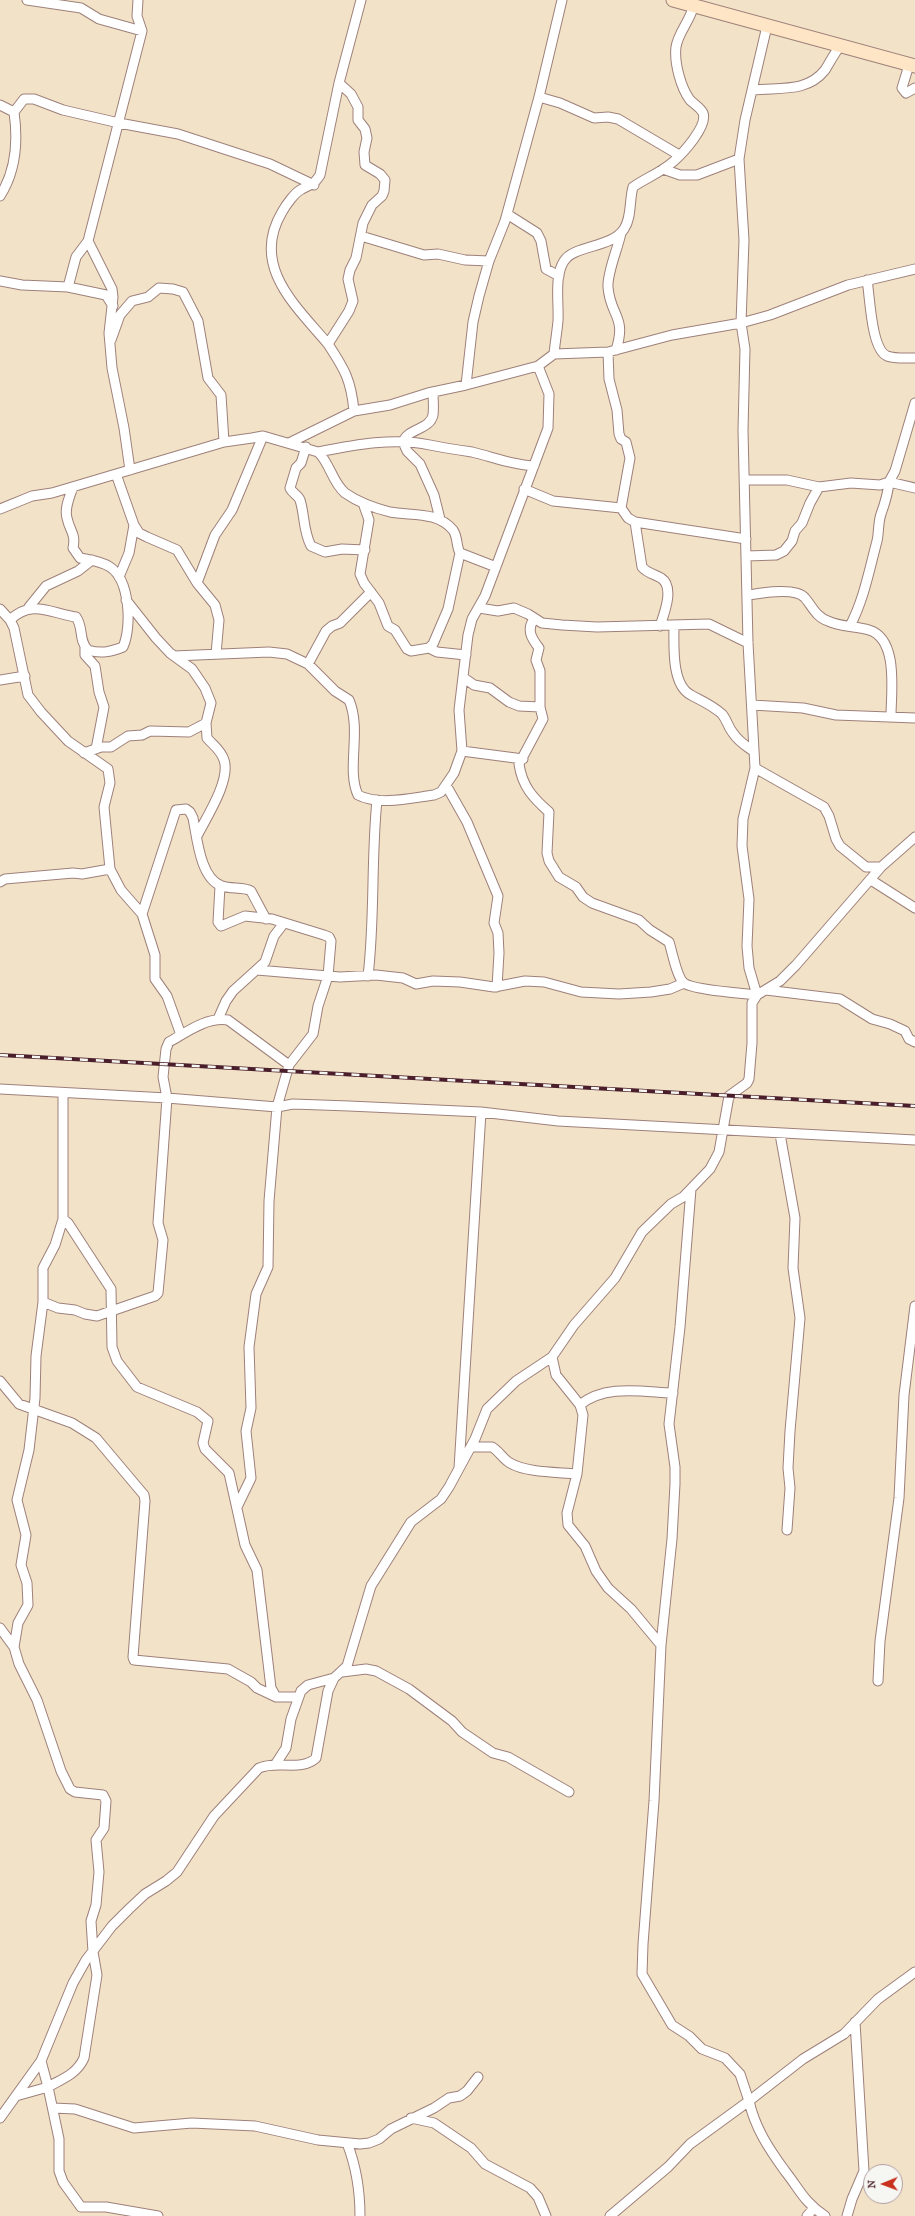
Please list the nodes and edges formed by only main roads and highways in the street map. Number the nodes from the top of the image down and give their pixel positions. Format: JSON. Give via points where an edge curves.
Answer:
{"nodes":[{"id":1,"x":673,"y":0,"type":"edge"},
{"id":2,"x":912,"y":66,"type":"edge"}],
"edges":[{"from":1,"to":2,"type":"main road"}]}
